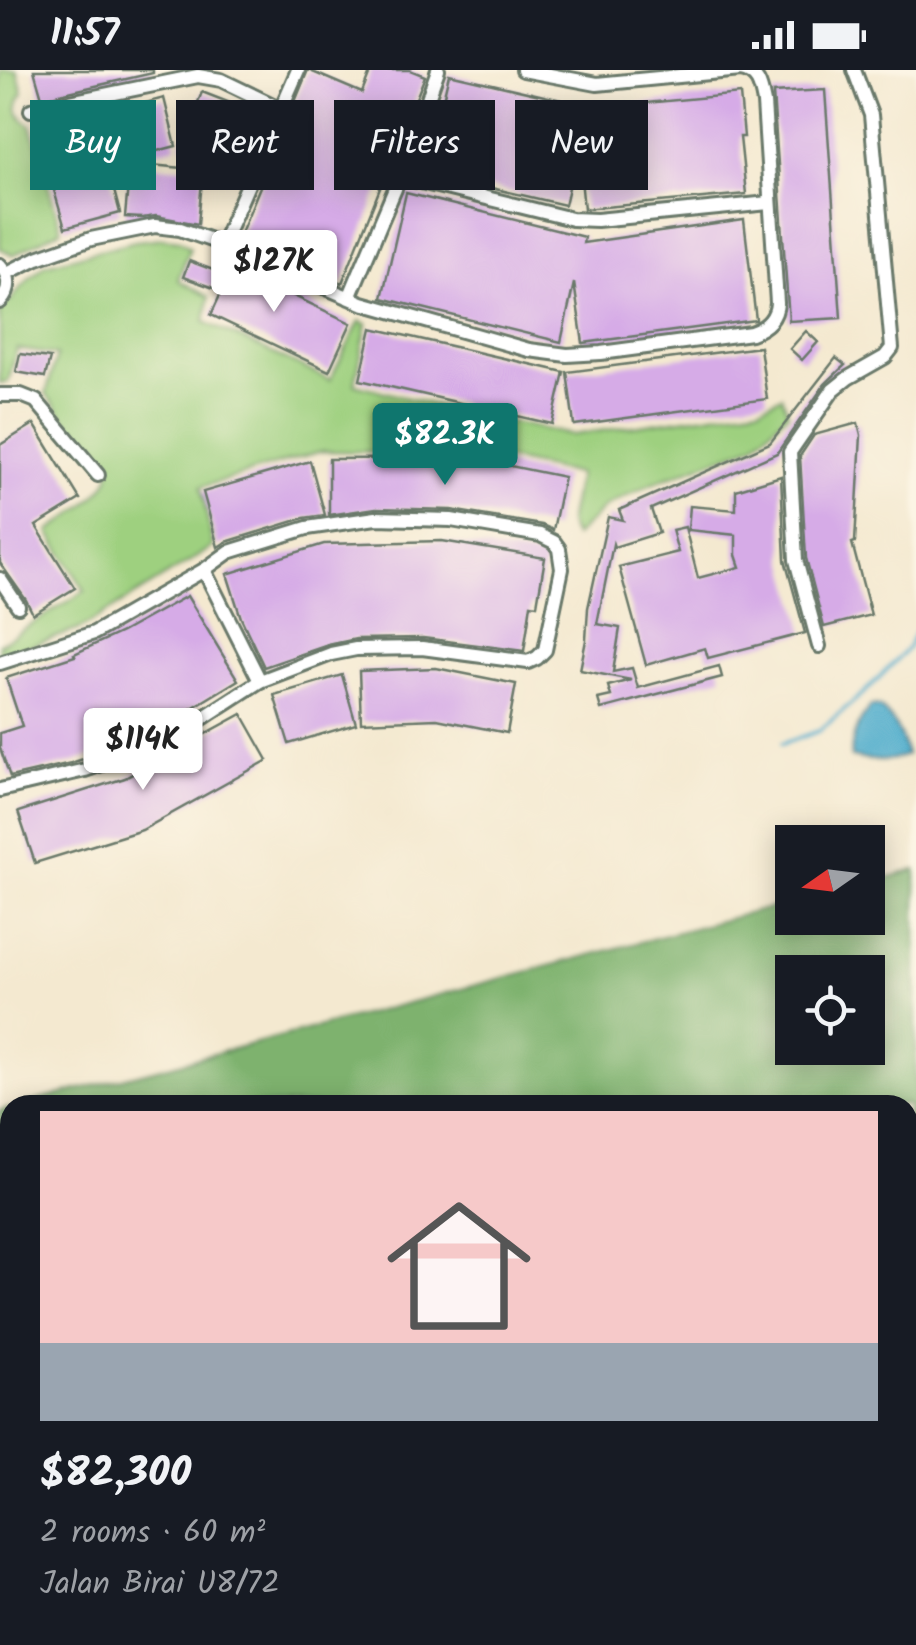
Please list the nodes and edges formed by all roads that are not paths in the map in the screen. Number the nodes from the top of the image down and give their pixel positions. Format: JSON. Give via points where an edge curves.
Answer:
{"nodes":[{"id":1,"x":298,"y":70,"type":"edge"},
{"id":2,"x":438,"y":70,"type":"edge"},
{"id":3,"x":524,"y":70,"type":"edge"},
{"id":4,"x":854,"y":70,"type":"edge"},
{"id":5,"x":80,"y":100,"type":"edge"},
{"id":6,"x":262,"y":100,"type":"edge"},
{"id":7,"x":284,"y":100,"type":"edge"},
{"id":8,"x":427,"y":100,"type":"edge"},
{"id":9,"x":245,"y":190,"type":"edge"},
{"id":10,"x":395,"y":190,"type":"edge"},
{"id":11,"x":453,"y":190,"type":"edge"},
{"id":12,"x":769,"y":203,"type":"junction"},
{"id":13,"x":222,"y":244,"type":"junction"},
{"id":14,"x":3,"y":269,"type":"edge"},
{"id":15,"x":349,"y":298,"type":"junction"},
{"id":16,"x":0,"y":302,"type":"edge"},
{"id":17,"x":0,"y":395,"type":"edge"},
{"id":18,"x":98,"y":475,"type":"dead end"},
{"id":19,"x":204,"y":570,"type":"junction"},
{"id":20,"x":0,"y":580,"type":"edge"},
{"id":21,"x":18,"y":606,"type":"dead end"},
{"id":22,"x":819,"y":646,"type":"dead end"},
{"id":23,"x":0,"y":663,"type":"edge"},
{"id":24,"x":260,"y":681,"type":"junction"},
{"id":25,"x":0,"y":790,"type":"edge"}],
"edges":[{"from":1,"to":7,"type":"street"},
{"from":2,"to":8,"type":"street"},
{"from":3,"to":12,"type":"street","via":[[597,84],[752,74],[764,104]]},
{"from":4,"to":22,"type":"street","via":[[871,115],[892,348],[833,390],[790,452],[796,560]]},
{"from":5,"to":6,"type":"street","via":[[198,76]]},
{"from":9,"to":13,"type":"street"},
{"from":10,"to":15,"type":"street"},
{"from":11,"to":12,"type":"street","via":[[572,219]]},
{"from":12,"to":15,"type":"street","via":[[777,309],[752,333],[567,355]]},
{"from":13,"to":14,"type":"street","via":[[155,226]]},
{"from":13,"to":15,"type":"street"},
{"from":14,"to":16,"type":"street","via":[[8,288]]},
{"from":17,"to":18,"type":"street","via":[[36,401]]},
{"from":19,"to":23,"type":"street","via":[[94,633]]},
{"from":19,"to":24,"type":"street"},
{"from":19,"to":24,"type":"street","via":[[229,552],[307,528],[376,518],[451,520],[540,535],[560,550],[545,650],[528,662],[422,648],[356,650]]},
{"from":20,"to":21,"type":"street"},
{"from":24,"to":25,"type":"street","via":[[142,750]]}]}
